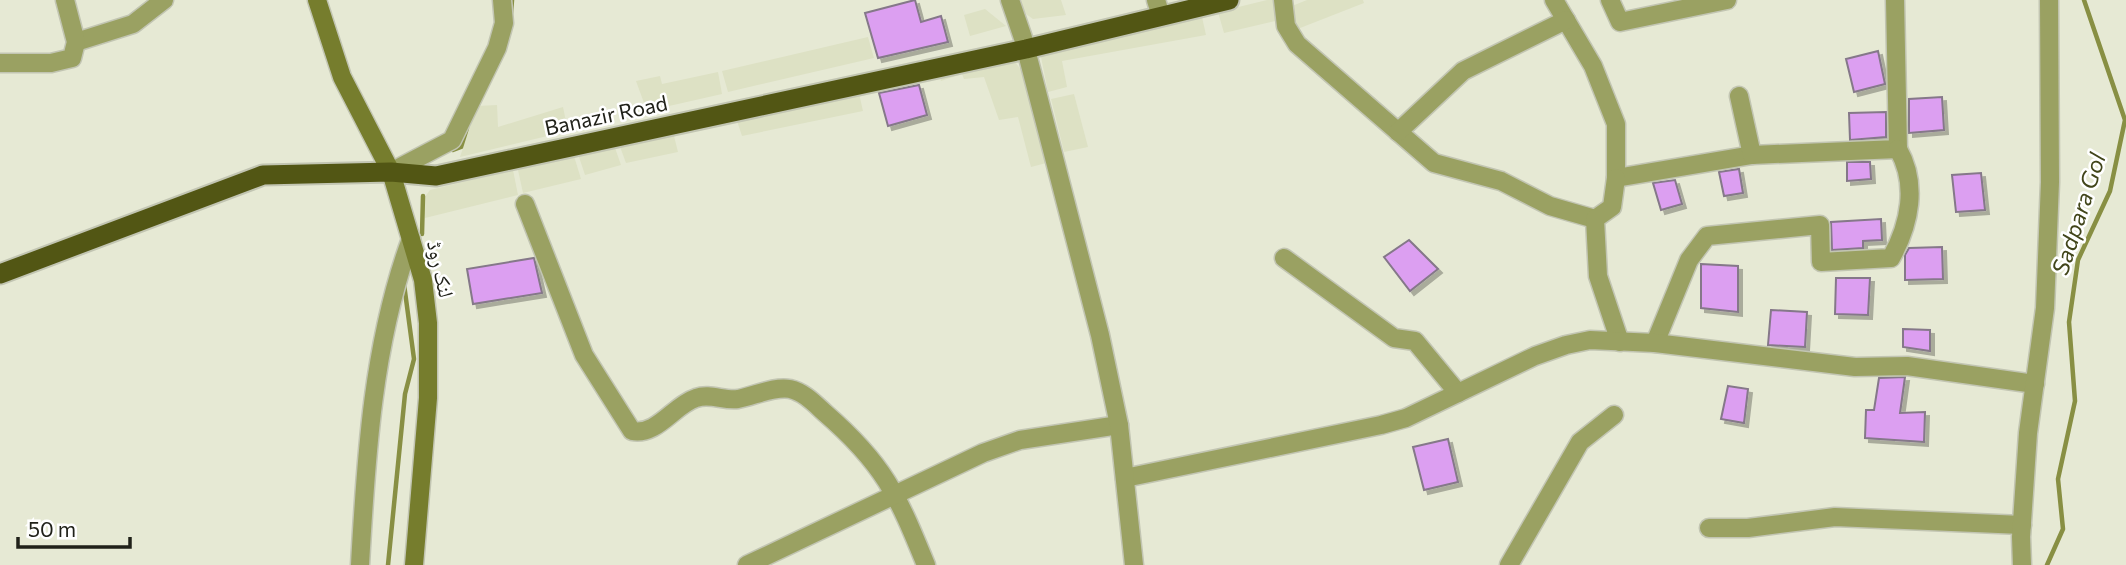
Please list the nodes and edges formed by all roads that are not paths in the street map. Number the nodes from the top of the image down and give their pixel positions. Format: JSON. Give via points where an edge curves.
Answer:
{"nodes":[{"id":1,"x":65,"y":0,"type":"edge"},
{"id":2,"x":164,"y":0,"type":"edge"},
{"id":3,"x":317,"y":0,"type":"edge"},
{"id":4,"x":502,"y":0,"type":"edge"},
{"id":5,"x":1010,"y":0,"type":"edge"},
{"id":6,"x":1229,"y":0,"type":"edge"},
{"id":7,"x":1283,"y":0,"type":"edge"},
{"id":8,"x":1554,"y":0,"type":"edge"},
{"id":9,"x":1610,"y":0,"type":"edge"},
{"id":10,"x":1727,"y":0,"type":"edge"},
{"id":11,"x":1895,"y":0,"type":"edge"},
{"id":12,"x":2049,"y":0,"type":"edge"},
{"id":13,"x":1159,"y":8,"type":"edge"},
{"id":14,"x":1566,"y":20,"type":"junction"},
{"id":15,"x":76,"y":42,"type":"junction"},
{"id":16,"x":1026,"y":48,"type":"junction"},
{"id":17,"x":0,"y":63,"type":"edge"},
{"id":18,"x":1739,"y":96,"type":"dead end"},
{"id":19,"x":1398,"y":132,"type":"junction"},
{"id":20,"x":1898,"y":149,"type":"junction"},
{"id":21,"x":1752,"y":155,"type":"junction"},
{"id":22,"x":391,"y":172,"type":"junction"},
{"id":23,"x":1616,"y":178,"type":"junction"},
{"id":24,"x":525,"y":204,"type":"dead end"},
{"id":25,"x":1595,"y":219,"type":"junction"},
{"id":26,"x":411,"y":239,"type":"junction"},
{"id":27,"x":1284,"y":258,"type":"dead end"},
{"id":28,"x":0,"y":274,"type":"edge"},
{"id":29,"x":1620,"y":342,"type":"junction"},
{"id":30,"x":1655,"y":343,"type":"junction"},
{"id":31,"x":2035,"y":384,"type":"junction"},
{"id":32,"x":1458,"y":393,"type":"junction"},
{"id":33,"x":1614,"y":415,"type":"dead end"},
{"id":34,"x":1119,"y":425,"type":"junction"},
{"id":35,"x":1125,"y":478,"type":"junction"},
{"id":36,"x":896,"y":494,"type":"junction"},
{"id":37,"x":2022,"y":525,"type":"junction"},
{"id":38,"x":1709,"y":527,"type":"dead end"},
{"id":39,"x":359,"y":565,"type":"edge"},
{"id":40,"x":414,"y":565,"type":"edge"},
{"id":41,"x":747,"y":565,"type":"edge"},
{"id":42,"x":926,"y":565,"type":"edge"},
{"id":43,"x":1134,"y":565,"type":"edge"},
{"id":44,"x":1508,"y":565,"type":"edge"},
{"id":45,"x":2022,"y":565,"type":"edge"}],
"edges":[{"from":1,"to":15,"type":"street"},
{"from":2,"to":15,"type":"street","via":[[133,24]]},
{"from":3,"to":22,"type":"main road","name":"لنک روڈ","via":[[342,77]]},
{"from":4,"to":22,"type":"street","via":[[504,23],[497,48],[453,140]]},
{"from":5,"to":16,"type":"street"},
{"from":6,"to":13,"type":"highway","name":"Banazir Road"},
{"from":7,"to":19,"type":"street","via":[[1286,26],[1297,44]]},
{"from":8,"to":14,"type":"street"},
{"from":9,"to":10,"type":"street","via":[[1620,22]]},
{"from":11,"to":20,"type":"street"},
{"from":12,"to":31,"type":"street","via":[[2046,295]]},
{"from":13,"to":16,"type":"highway","name":"Banazir Road"},
{"from":14,"to":19,"type":"street","via":[[1463,71]]},
{"from":14,"to":23,"type":"street","via":[[1593,66],[1616,124]]},
{"from":15,"to":17,"type":"street","via":[[72,58],[51,63]]},
{"from":16,"to":22,"type":"highway","name":"Banazir Road","via":[[436,176]]},
{"from":16,"to":34,"type":"street"},
{"from":18,"to":21,"type":"street"},
{"from":19,"to":25,"type":"street","via":[[1434,163],[1501,181],[1549,206]]},
{"from":20,"to":21,"type":"street"},
{"from":20,"to":30,"type":"street","via":[[1907,166],[1910,195],[1905,232],[1891,258],[1821,262],[1820,225],[1707,236],[1689,260]]},
{"from":21,"to":23,"type":"street"},
{"from":22,"to":26,"type":"main road","name":"لنک روڈ"},
{"from":22,"to":28,"type":"highway","name":"Banazir Road","via":[[263,175]]},
{"from":23,"to":25,"type":"street","via":[[1612,206]]},
{"from":24,"to":36,"type":"street","via":[[584,355],[632,431],[652,428],[701,396],[736,399],[783,388],[794,390],[863,448]]},
{"from":25,"to":29,"type":"street","via":[[1598,276]]},
{"from":26,"to":39,"type":"street","via":[[391,298],[379,366]]},
{"from":26,"to":40,"type":"main road","name":"لنک روڈ","via":[[423,281],[429,355]]},
{"from":27,"to":32,"type":"street","via":[[1394,338],[1415,341]]},
{"from":29,"to":30,"type":"street"},
{"from":29,"to":32,"type":"street","via":[[1590,340],[1566,345]]},
{"from":30,"to":31,"type":"street","via":[[1855,366],[1908,366]]},
{"from":31,"to":37,"type":"street"},
{"from":32,"to":35,"type":"street","via":[[1381,425]]},
{"from":33,"to":44,"type":"street","via":[[1580,442]]},
{"from":34,"to":35,"type":"street"},
{"from":34,"to":36,"type":"street","via":[[1020,440]]},
{"from":35,"to":43,"type":"street"},
{"from":36,"to":41,"type":"street"},
{"from":36,"to":42,"type":"street"},
{"from":37,"to":38,"type":"street","via":[[1835,517],[1748,528]]},
{"from":37,"to":45,"type":"street"}]}
